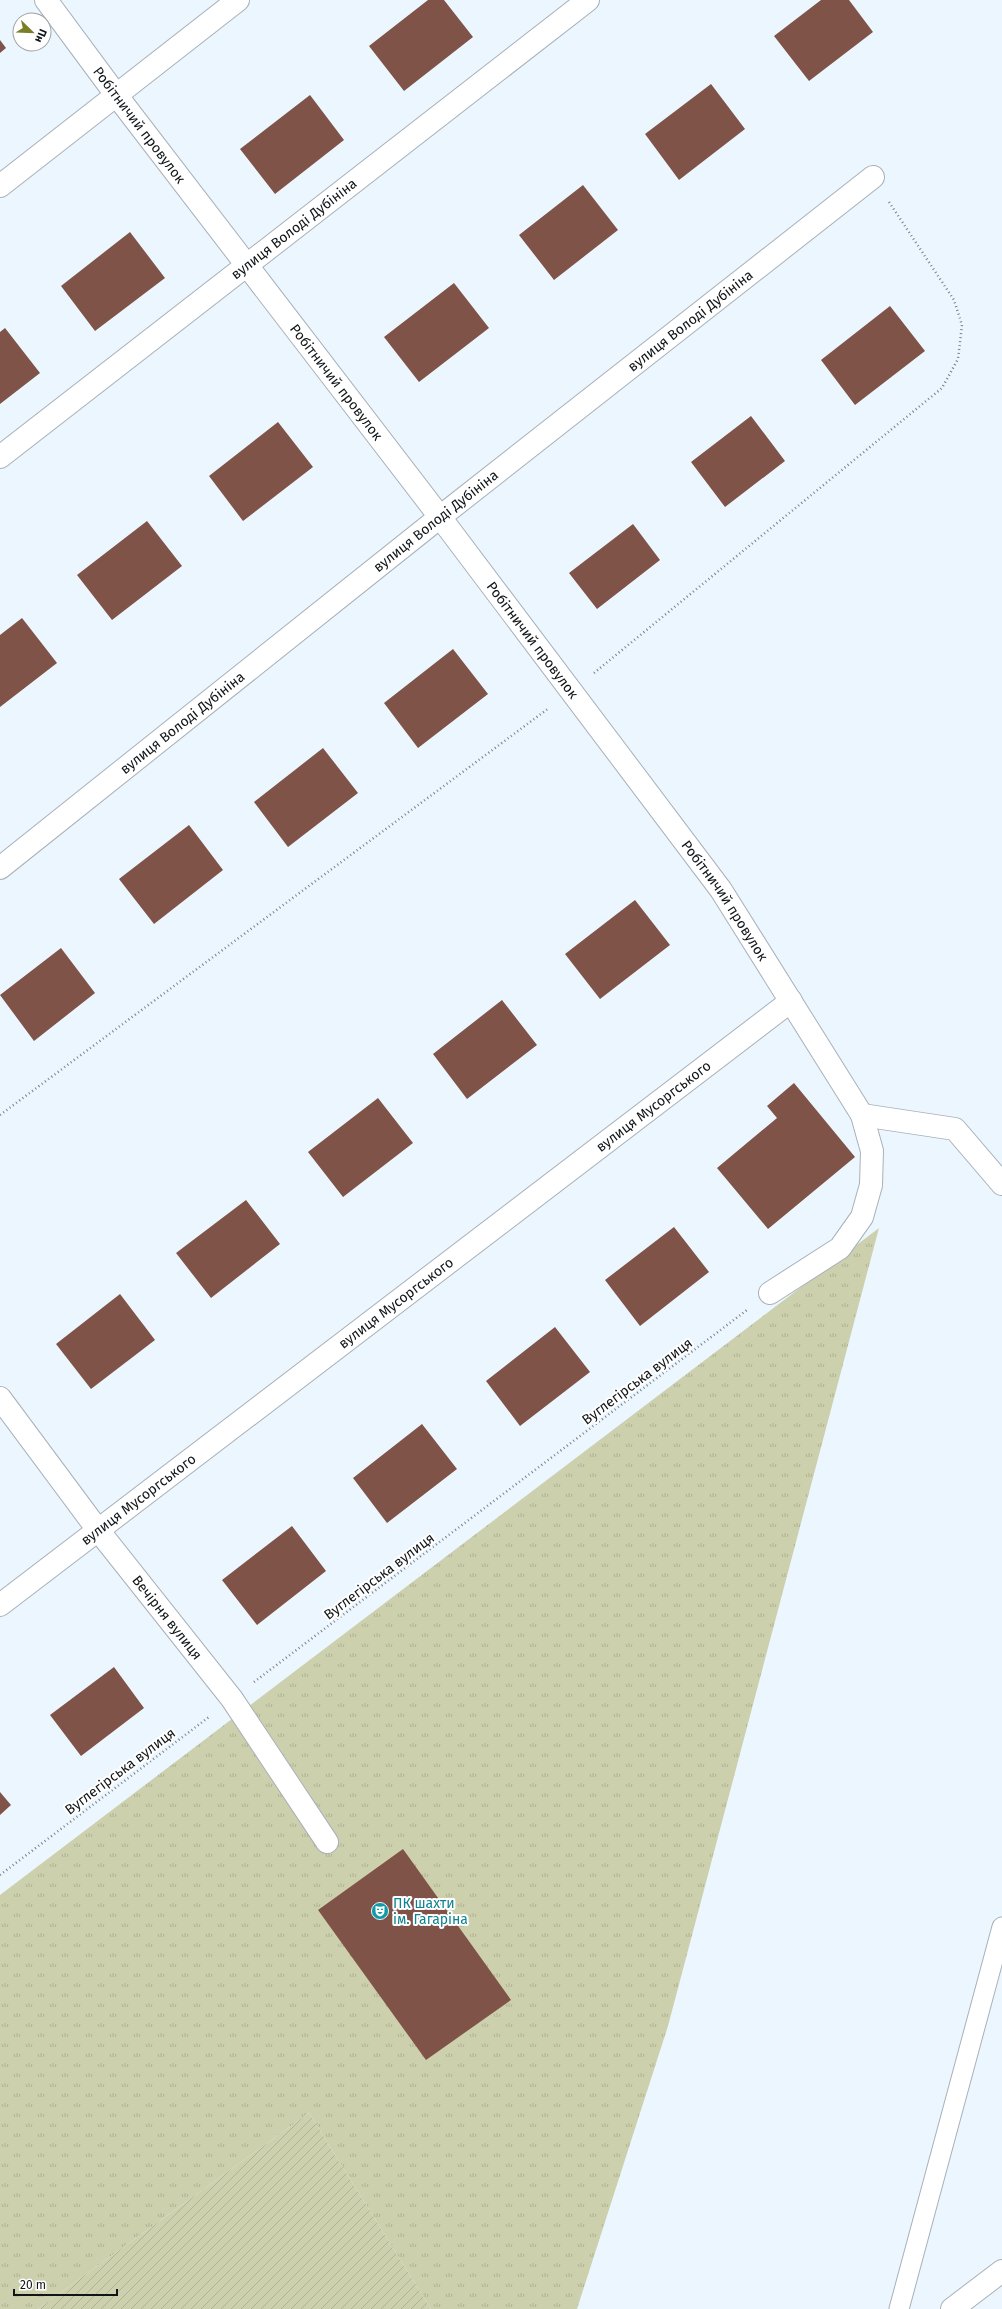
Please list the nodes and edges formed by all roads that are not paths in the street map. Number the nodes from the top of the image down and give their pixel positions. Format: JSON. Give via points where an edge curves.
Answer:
{"nodes":[{"id":1,"x":46,"y":0,"type":"edge"},
{"id":2,"x":238,"y":0,"type":"edge"},
{"id":3,"x":588,"y":0,"type":"edge"},
{"id":4,"x":117,"y":96,"type":"junction"},
{"id":5,"x":873,"y":176,"type":"dead end"},
{"id":6,"x":0,"y":186,"type":"edge"},
{"id":7,"x":248,"y":266,"type":"junction"},
{"id":8,"x":0,"y":457,"type":"edge"},
{"id":9,"x":440,"y":517,"type":"junction"},
{"id":10,"x":0,"y":868,"type":"edge"},
{"id":11,"x":791,"y":1001,"type":"junction"},
{"id":12,"x":862,"y":1115,"type":"junction"},
{"id":13,"x":1002,"y":1184,"type":"edge"},
{"id":14,"x":770,"y":1293,"type":"road end"},
{"id":15,"x":0,"y":1398,"type":"edge"},
{"id":16,"x":98,"y":1530,"type":"junction"},
{"id":17,"x":0,"y":1604,"type":"edge"},
{"id":18,"x":328,"y":1842,"type":"dead end"},
{"id":19,"x":1002,"y":1927,"type":"edge"},
{"id":20,"x":1002,"y":2271,"type":"edge"},
{"id":21,"x":899,"y":2309,"type":"edge"},
{"id":22,"x":952,"y":2309,"type":"edge"}],
"edges":[{"from":1,"to":4,"type":"street","name":"Робітничий провулок"},
{"from":2,"to":4,"type":"street"},
{"from":3,"to":7,"type":"street","name":"вулиця Володі Дубініна"},
{"from":4,"to":6,"type":"street"},
{"from":4,"to":7,"type":"street","name":"Робітничий провулок"},
{"from":5,"to":9,"type":"street","name":"вулиця Володі Дубініна"},
{"from":7,"to":8,"type":"street","name":"вулиця Володі Дубініна"},
{"from":7,"to":9,"type":"street","name":"Робітничий провулок"},
{"from":9,"to":10,"type":"street","name":"вулиця Володі Дубініна"},
{"from":9,"to":11,"type":"street","name":"Робітничий провулок","via":[[721,890]]},
{"from":11,"to":12,"type":"street","name":"Робітничий провулок"},
{"from":11,"to":16,"type":"street","name":"вулиця Мусоргського"},
{"from":12,"to":13,"type":"street","via":[[955,1129]]},
{"from":12,"to":14,"type":"street","name":"Робітничий провулок","via":[[872,1151],[871,1185],[862,1217],[840,1248]]},
{"from":15,"to":16,"type":"street","name":"Вечірня вулиця"},
{"from":16,"to":17,"type":"street","name":"вулиця Мусоргського"},
{"from":16,"to":18,"type":"street","name":"Вечірня вулиця","via":[[232,1699]]},
{"from":19,"to":21,"type":"lane"},
{"from":20,"to":22,"type":"street"}]}
